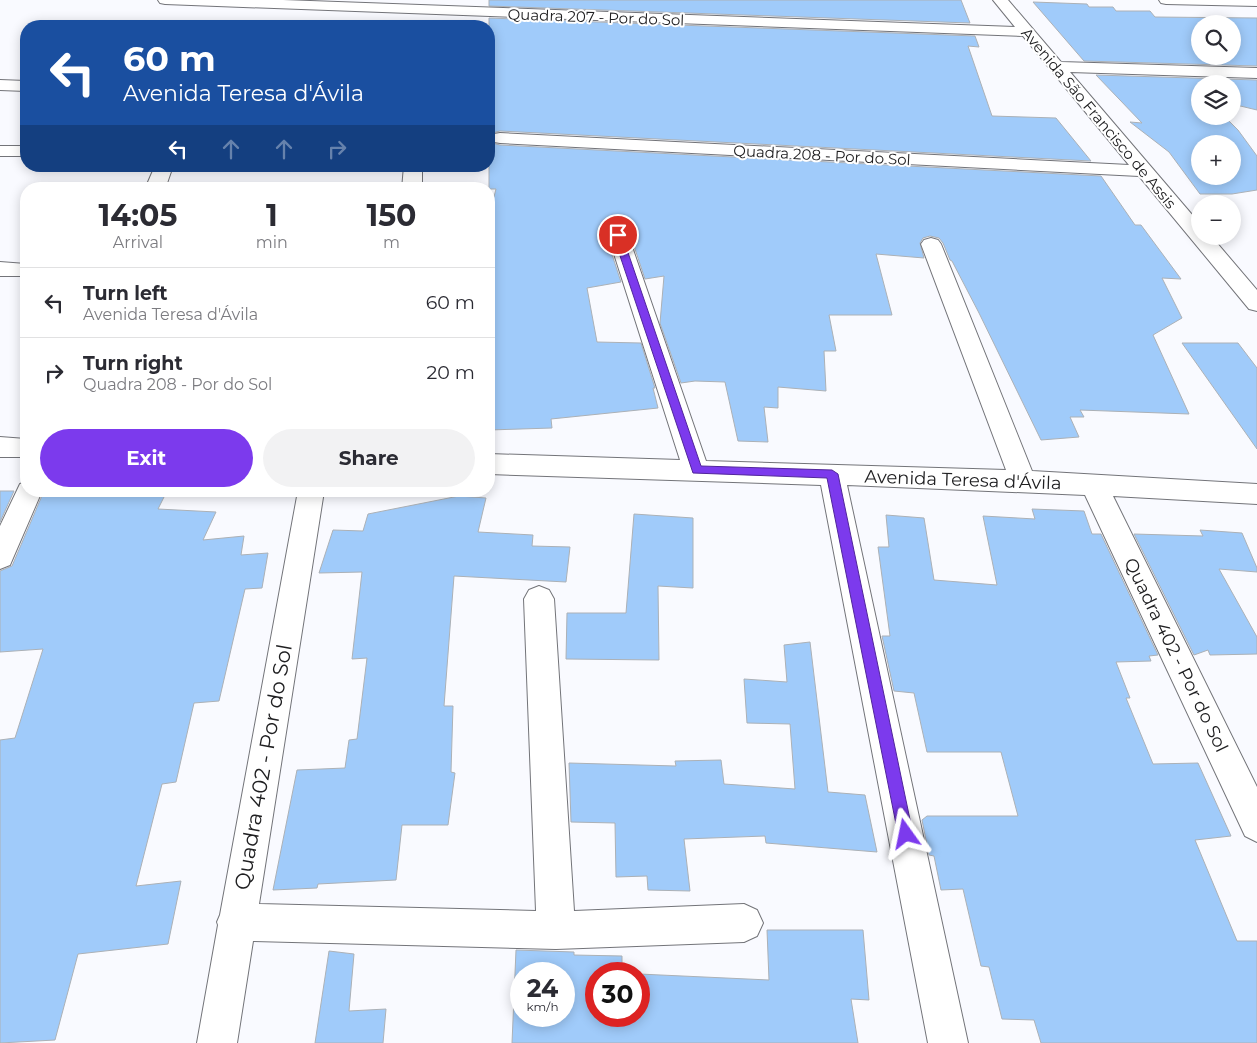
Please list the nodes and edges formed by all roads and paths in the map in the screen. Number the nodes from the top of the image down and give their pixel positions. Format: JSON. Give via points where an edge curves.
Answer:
{"nodes":[{"id":1,"x":165,"y":0,"type":"edge"},
{"id":2,"x":1000,"y":0,"type":"edge"},
{"id":3,"x":1166,"y":0,"type":"edge"},
{"id":4,"x":1257,"y":2,"type":"edge"},
{"id":5,"x":1026,"y":32,"type":"junction"},
{"id":6,"x":1056,"y":66,"type":"junction"},
{"id":7,"x":1257,"y":73,"type":"edge"},
{"id":8,"x":0,"y":85,"type":"edge"},
{"id":9,"x":20,"y":86,"type":"edge"},
{"id":10,"x":500,"y":138,"type":"dead end"},
{"id":11,"x":0,"y":151,"type":"edge"},
{"id":12,"x":20,"y":152,"type":"edge"},
{"id":13,"x":1145,"y":171,"type":"junction"},
{"id":14,"x":618,"y":235,"type":"dead end"},
{"id":15,"x":931,"y":244,"type":"dead end"},
{"id":16,"x":0,"y":269,"type":"edge"},
{"id":17,"x":20,"y":270,"type":"edge"},
{"id":18,"x":1257,"y":304,"type":"edge"},
{"id":19,"x":0,"y":447,"type":"edge"},
{"id":20,"x":20,"y":448,"type":"edge"},
{"id":21,"x":495,"y":464,"type":"edge"},
{"id":22,"x":696,"y":470,"type":"junction"},
{"id":23,"x":832,"y":474,"type":"junction"},
{"id":24,"x":1023,"y":481,"type":"junction"},
{"id":25,"x":1094,"y":485,"type":"junction"},
{"id":26,"x":1257,"y":494,"type":"edge"},
{"id":27,"x":26,"y":497,"type":"edge"},
{"id":28,"x":310,"y":497,"type":"edge"},
{"id":29,"x":0,"y":557,"type":"edge"},
{"id":30,"x":539,"y":599,"type":"dead end"},
{"id":31,"x":1257,"y":824,"type":"edge"},
{"id":32,"x":236,"y":922,"type":"junction"},
{"id":33,"x":744,"y":923,"type":"dead end"},
{"id":34,"x":556,"y":930,"type":"junction"},
{"id":35,"x":217,"y":1043,"type":"edge"},
{"id":36,"x":948,"y":1043,"type":"edge"}],
"edges":[{"from":1,"to":5,"type":"street","name":"Quadra 207 - Por do Sol"},
{"from":2,"to":5,"type":"street","name":"Avenida São Francisco de Assis"},
{"from":3,"to":4,"type":"street"},
{"from":5,"to":6,"type":"street","name":"Avenida São Francisco de Assis"},
{"from":6,"to":7,"type":"street"},
{"from":6,"to":13,"type":"street","name":"Avenida São Francisco de Assis"},
{"from":8,"to":9,"type":"street"},
{"from":10,"to":13,"type":"street","name":"Quadra 208 - Por do Sol"},
{"from":11,"to":12,"type":"street"},
{"from":13,"to":18,"type":"street","name":"Avenida São Francisco de Assis"},
{"from":14,"to":22,"type":"street"},
{"from":15,"to":24,"type":"street"},
{"from":16,"to":17,"type":"street"},
{"from":19,"to":20,"type":"street"},
{"from":21,"to":22,"type":"street","name":"Avenida Teresa d'Ávila"},
{"from":22,"to":23,"type":"street","name":"Avenida Teresa d'Ávila"},
{"from":23,"to":24,"type":"street","name":"Avenida Teresa d'Ávila"},
{"from":23,"to":36,"type":"street"},
{"from":24,"to":25,"type":"street","name":"Avenida Teresa d'Ávila"},
{"from":25,"to":26,"type":"street","name":"Avenida Teresa d'Ávila"},
{"from":25,"to":31,"type":"street","name":"Quadra 402 - Por do Sol"},
{"from":27,"to":29,"type":"street"},
{"from":28,"to":32,"type":"street","name":"Quadra 402 - Por do Sol"},
{"from":30,"to":34,"type":"street"},
{"from":32,"to":34,"type":"street"},
{"from":32,"to":35,"type":"street","name":"Quadra 402 - Por do Sol"},
{"from":33,"to":34,"type":"street"}]}
